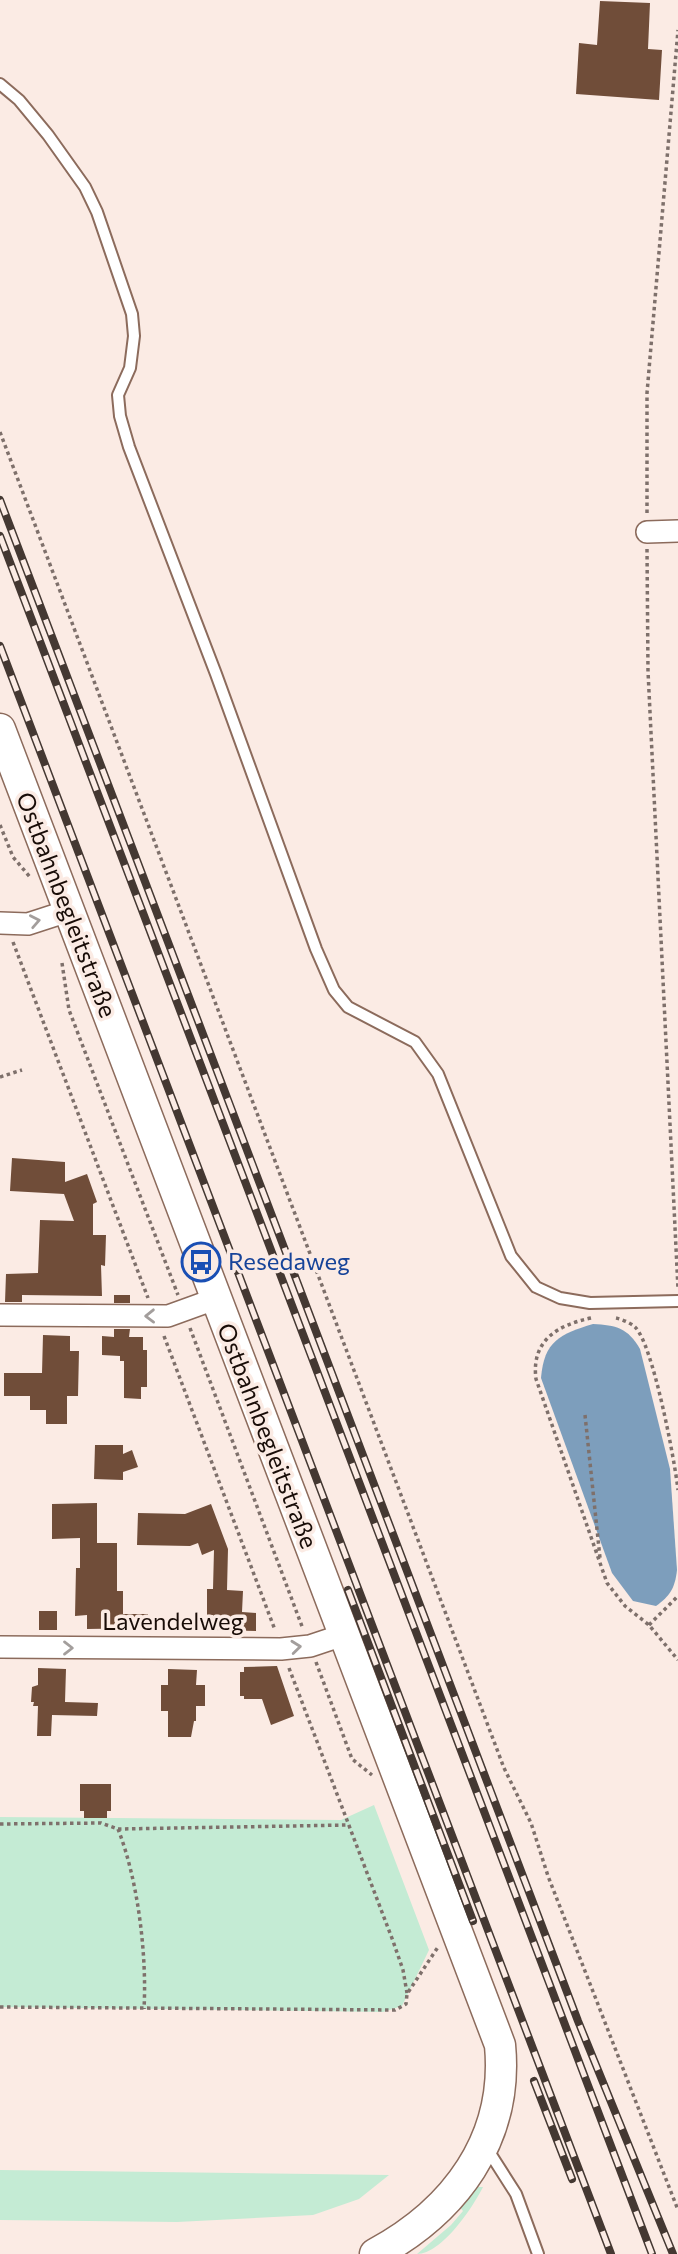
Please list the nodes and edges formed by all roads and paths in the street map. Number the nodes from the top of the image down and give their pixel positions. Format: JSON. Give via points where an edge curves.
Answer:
{"nodes":[{"id":1,"x":678,"y":30,"type":"edge"},
{"id":2,"x":0,"y":84,"type":"edge"},
{"id":3,"x":0,"y":432,"type":"edge"},
{"id":4,"x":678,"y":531,"type":"edge"},
{"id":5,"x":647,"y":532,"type":"junction"},
{"id":6,"x":0,"y":729,"type":"edge"},
{"id":7,"x":68,"y":911,"type":"junction"},
{"id":8,"x":3,"y":923,"type":"edge"},
{"id":9,"x":22,"y":1070,"type":"dead end"},
{"id":10,"x":0,"y":1077,"type":"edge"},
{"id":11,"x":215,"y":1300,"type":"junction"},
{"id":12,"x":678,"y":1300,"type":"edge"},
{"id":13,"x":152,"y":1309,"type":"dead end"},
{"id":14,"x":0,"y":1315,"type":"edge"},
{"id":15,"x":596,"y":1317,"type":"dead end"},
{"id":16,"x":607,"y":1317,"type":"dead end"},
{"id":17,"x":161,"y":1328,"type":"dead end"},
{"id":18,"x":585,"y":1415,"type":"dead end"},
{"id":19,"x":678,"y":1490,"type":"edge"},
{"id":20,"x":601,"y":1567,"type":"junction"},
{"id":21,"x":678,"y":1596,"type":"edge"},
{"id":22,"x":649,"y":1625,"type":"junction"},
{"id":23,"x":343,"y":1635,"type":"junction"},
{"id":24,"x":279,"y":1640,"type":"dead end"},
{"id":25,"x":0,"y":1647,"type":"edge"},
{"id":26,"x":286,"y":1660,"type":"dead end"},
{"id":27,"x":678,"y":1660,"type":"edge"},
{"id":28,"x":0,"y":1824,"type":"edge"},
{"id":29,"x":349,"y":1825,"type":"junction"},
{"id":30,"x":118,"y":1829,"type":"junction"},
{"id":31,"x":442,"y":1940,"type":"dead end"},
{"id":32,"x":407,"y":1994,"type":"junction"},
{"id":33,"x":0,"y":2007,"type":"edge"},
{"id":34,"x":145,"y":2009,"type":"junction"},
{"id":35,"x":485,"y":2146,"type":"junction"},
{"id":36,"x":678,"y":2210,"type":"edge"},
{"id":37,"x":375,"y":2254,"type":"edge"},
{"id":38,"x":538,"y":2254,"type":"edge"}],
"edges":[{"from":1,"to":5,"type":"path","via":[[647,393]]},
{"from":2,"to":12,"type":"lane","via":[[48,135],[97,212],[132,314],[130,368],[118,395],[129,447],[334,989],[348,1007],[415,1042],[438,1074],[510,1256],[536,1287],[560,1298],[590,1303]]},
{"from":3,"to":36,"type":"path","via":[[504,1768],[531,1823]]},
{"from":4,"to":5,"type":"street"},
{"from":5,"to":12,"type":"path","via":[[648,671]]},
{"from":6,"to":7,"type":"street","name":"Ostbahnbegleitstraße"},
{"from":8,"to":7,"type":"street","one_way":true,"via":[[28,924]]},
{"from":7,"to":11,"type":"street","name":"Ostbahnbegleitstraße"},
{"from":8,"to":13,"type":"path"},
{"from":9,"to":10,"type":"path"},
{"from":11,"to":14,"type":"street","one_way":true,"via":[[168,1316]]},
{"from":11,"to":23,"type":"street","name":"Ostbahnbegleitstraße"},
{"from":15,"to":20,"type":"path","via":[[562,1327],[540,1348],[534,1363]]},
{"from":16,"to":19,"type":"path","via":[[635,1327],[648,1350]]},
{"from":17,"to":24,"type":"path"},
{"from":18,"to":20,"type":"path"},
{"from":20,"to":22,"type":"path","via":[[625,1606]]},
{"from":21,"to":22,"type":"path"},
{"from":22,"to":27,"type":"path"},
{"from":25,"to":23,"type":"street","name":"Lavendelweg","one_way":true,"via":[[281,1649]]},
{"from":23,"to":35,"type":"street","name":"Ostbahnbegleitstraße","via":[[500,2045],[502,2077]]},
{"from":26,"to":29,"type":"path"},
{"from":28,"to":30,"type":"path","via":[[101,1824]]},
{"from":29,"to":30,"type":"path"},
{"from":29,"to":32,"type":"path","via":[[403,1970]]},
{"from":30,"to":34,"type":"path","via":[[130,1860],[146,1973]]},
{"from":31,"to":32,"type":"path"},
{"from":32,"to":34,"type":"path","via":[[405,2004],[382,2011]]},
{"from":33,"to":34,"type":"path"},
{"from":35,"to":37,"type":"street","name":"Ostbahnbegleitstraße","via":[[454,2194],[405,2238]]},
{"from":35,"to":38,"type":"lane","via":[[516,2194]]}]}
